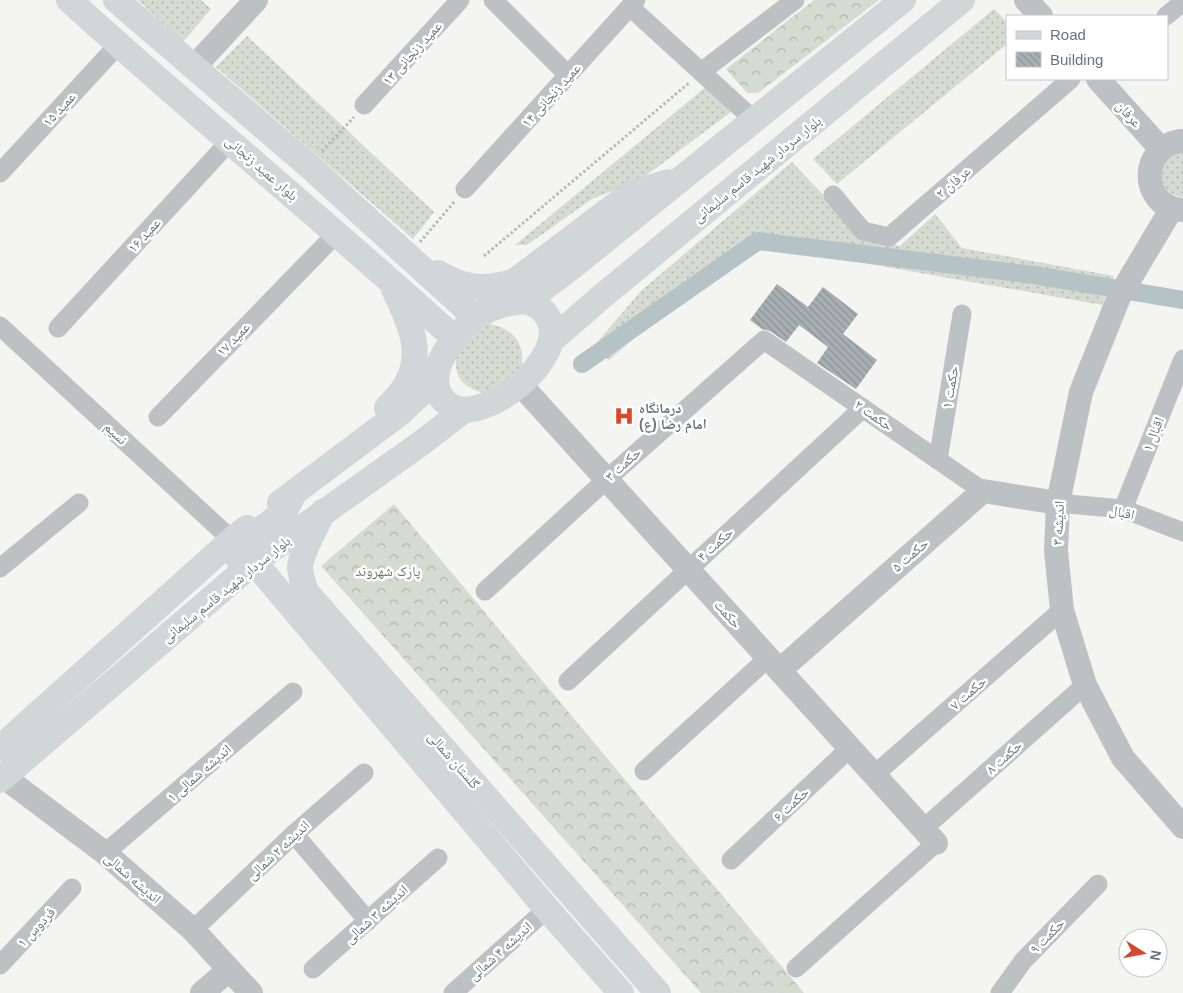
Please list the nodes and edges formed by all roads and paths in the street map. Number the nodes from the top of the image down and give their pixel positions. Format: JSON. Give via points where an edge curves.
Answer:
{"nodes":[{"id":1,"x":69,"y":0,"type":"edge"},
{"id":2,"x":116,"y":0,"type":"edge"},
{"id":3,"x":256,"y":0,"type":"edge"},
{"id":4,"x":460,"y":0,"type":"edge"},
{"id":5,"x":493,"y":0,"type":"edge"},
{"id":6,"x":795,"y":0,"type":"edge"},
{"id":7,"x":903,"y":0,"type":"edge"},
{"id":8,"x":962,"y":0,"type":"edge"},
{"id":9,"x":1026,"y":0,"type":"edge"},
{"id":10,"x":1183,"y":2,"type":"edge"},
{"id":11,"x":633,"y":4,"type":"edge"},
{"id":12,"x":1040,"y":15,"type":"edge"},
{"id":13,"x":1167,"y":15,"type":"edge"},
{"id":14,"x":118,"y":45,"type":"junction"},
{"id":15,"x":194,"y":68,"type":"junction"},
{"id":16,"x":701,"y":72,"type":"junction"},
{"id":17,"x":568,"y":76,"type":"junction"},
{"id":18,"x":1070,"y":80,"type":"edge"},
{"id":19,"x":1099,"y":80,"type":"edge"},
{"id":20,"x":364,"y":106,"type":"joint"},
{"id":21,"x":754,"y":120,"type":"junction"},
{"id":22,"x":230,"y":141,"type":"junction"},
{"id":23,"x":1183,"y":141,"type":"edge"},
{"id":24,"x":1161,"y":149,"type":"junction"},
{"id":25,"x":308,"y":165,"type":"junction"},
{"id":26,"x":0,"y":173,"type":"edge"},
{"id":27,"x":681,"y":179,"type":"junction"},
{"id":28,"x":465,"y":189,"type":"joint"},
{"id":29,"x":833,"y":195,"type":"dead end"},
{"id":30,"x":1178,"y":209,"type":"edge"},
{"id":31,"x":337,"y":233,"type":"junction"},
{"id":32,"x":408,"y":256,"type":"junction"},
{"id":33,"x":484,"y":256,"type":"dead end"},
{"id":34,"x":573,"y":266,"type":"junction"},
{"id":35,"x":389,"y":280,"type":"junction"},
{"id":36,"x":450,"y":294,"type":"junction"},
{"id":37,"x":600,"y":298,"type":"junction"},
{"id":38,"x":526,"y":301,"type":"junction"},
{"id":39,"x":427,"y":314,"type":"junction"},
{"id":40,"x":962,"y":314,"type":"dead end"},
{"id":41,"x":475,"y":317,"type":"junction"},
{"id":42,"x":0,"y":326,"type":"edge"},
{"id":43,"x":58,"y":328,"type":"dead end"},
{"id":44,"x":454,"y":338,"type":"junction"},
{"id":45,"x":553,"y":339,"type":"junction"},
{"id":46,"x":764,"y":340,"type":"joint"},
{"id":47,"x":1183,"y":359,"type":"edge"},
{"id":48,"x":436,"y":379,"type":"junction"},
{"id":49,"x":520,"y":384,"type":"junction"},
{"id":50,"x":864,"y":408,"type":"junction"},
{"id":51,"x":463,"y":410,"type":"junction"},
{"id":52,"x":400,"y":413,"type":"junction"},
{"id":53,"x":158,"y":417,"type":"dead end"},
{"id":54,"x":420,"y":444,"type":"junction"},
{"id":55,"x":353,"y":448,"type":"junction"},
{"id":56,"x":938,"y":460,"type":"junction"},
{"id":57,"x":607,"y":479,"type":"junction"},
{"id":58,"x":983,"y":491,"type":"junction"},
{"id":59,"x":295,"y":492,"type":"junction"},
{"id":60,"x":79,"y":503,"type":"dead end"},
{"id":61,"x":1058,"y":503,"type":"junction"},
{"id":62,"x":1123,"y":509,"type":"junction"},
{"id":63,"x":323,"y":512,"type":"junction"},
{"id":64,"x":1183,"y":532,"type":"edge"},
{"id":65,"x":232,"y":540,"type":"junction"},
{"id":66,"x":254,"y":562,"type":"junction"},
{"id":67,"x":0,"y":568,"type":"edge"},
{"id":68,"x":688,"y":569,"type":"junction"},
{"id":69,"x":485,"y":591,"type":"dead end"},
{"id":70,"x":1062,"y":610,"type":"junction"},
{"id":71,"x":774,"y":664,"type":"junction"},
{"id":72,"x":568,"y":681,"type":"dead end"},
{"id":73,"x":1085,"y":684,"type":"junction"},
{"id":74,"x":293,"y":692,"type":"dead end"},
{"id":75,"x":0,"y":748,"type":"edge"},
{"id":76,"x":850,"y":748,"type":"junction"},
{"id":77,"x":644,"y":771,"type":"dead end"},
{"id":78,"x":364,"y":773,"type":"dead end"},
{"id":79,"x":874,"y":775,"type":"junction"},
{"id":80,"x":2,"y":779,"type":"edge"},
{"id":81,"x":1183,"y":827,"type":"edge"},
{"id":82,"x":294,"y":834,"type":"junction"},
{"id":83,"x":930,"y":836,"type":"junction"},
{"id":84,"x":105,"y":853,"type":"junction"},
{"id":85,"x":438,"y":858,"type":"dead end"},
{"id":86,"x":731,"y":860,"type":"dead end"},
{"id":87,"x":1098,"y":884,"type":"dead end"},
{"id":88,"x":72,"y":888,"type":"dead end"},
{"id":89,"x":547,"y":909,"type":"junction"},
{"id":90,"x":368,"y":921,"type":"junction"},
{"id":91,"x":193,"y":930,"type":"junction"},
{"id":92,"x":0,"y":965,"type":"edge"},
{"id":93,"x":796,"y":968,"type":"dead end"},
{"id":94,"x":313,"y":969,"type":"dead end"},
{"id":95,"x":229,"y":970,"type":"junction"},
{"id":96,"x":202,"y":993,"type":"edge"},
{"id":97,"x":251,"y":993,"type":"edge"},
{"id":98,"x":453,"y":993,"type":"edge"},
{"id":99,"x":621,"y":993,"type":"edge"},
{"id":100,"x":658,"y":993,"type":"edge"},
{"id":101,"x":1000,"y":993,"type":"edge"}],
"edges":[{"from":1,"to":14,"type":"main road","name":"بلوار عمید زنجانی"},
{"from":2,"to":15,"type":"main road"},
{"from":3,"to":15,"type":"street"},
{"from":4,"to":20,"type":"street","name":"عمید زنجانی ۱۳"},
{"from":5,"to":17,"type":"street"},
{"from":6,"to":16,"type":"street"},
{"from":7,"to":21,"type":"main road"},
{"from":8,"to":37,"type":"main road","name":"بلوار سردار شهید قاسم سلیمانی"},
{"from":9,"to":12,"type":"street"},
{"from":10,"to":13,"type":"street"},
{"from":11,"to":16,"type":"street"},
{"from":11,"to":17,"type":"street","name":"عمید زنجانی ۱۴"},
{"from":14,"to":22,"type":"main road","name":"بلوار عمید زنجانی"},
{"from":14,"to":26,"type":"street","name":"عمید ۱۵"},
{"from":15,"to":25,"type":"main road"},
{"from":16,"to":21,"type":"street"},
{"from":16,"to":33,"type":"path"},
{"from":17,"to":28,"type":"street","name":"عمید زنجانی ۱۴"},
{"from":18,"to":29,"type":"street","name":"عرفان ۲","via":[[889,237],[863,230]]},
{"from":19,"to":24,"type":"street","name":"عرفان"},
{"from":20,"to":25,"type":"path"},
{"from":21,"to":27,"type":"main road"},
{"from":22,"to":31,"type":"main road","name":"بلوار عمید زنجانی"},
{"from":22,"to":43,"type":"street","name":"عمید ۱۶"},
{"from":23,"to":24,"type":"street"},
{"from":24,"to":30,"type":"street","via":[[1151,164],[1150,182],[1157,198]]},
{"from":25,"to":32,"type":"main road"},
{"from":27,"to":32,"type":"main road","via":[[630,194],[532,269],[497,287],[473,288],[451,281]]},
{"from":27,"to":34,"type":"main road"},
{"from":28,"to":32,"type":"path"},
{"from":30,"to":61,"type":"street","name":"اندیشه ۳","via":[[1119,297],[1081,392]]},
{"from":31,"to":35,"type":"main road","name":"بلوار عمید زنجانی"},
{"from":31,"to":53,"type":"street","name":"عمید ۱۷"},
{"from":32,"to":36,"type":"main road"},
{"from":34,"to":37,"type":"main road","via":[[569,274],[573,293],[581,299]]},
{"from":34,"to":38,"type":"main road"},
{"from":35,"to":39,"type":"main road","name":"بلوار عمید زنجانی"},
{"from":35,"to":55,"type":"main road","via":[[416,345],[414,365],[407,384]]},
{"from":36,"to":39,"type":"main road","via":[[452,302],[445,314]]},
{"from":36,"to":41,"type":"main road"},
{"from":37,"to":45,"type":"main road","name":"بلوار سردار شهید قاسم سلیمانی"},
{"from":38,"to":41,"type":"main road","via":[[504,304]]},
{"from":38,"to":45,"type":"main road","via":[[541,308],[551,322]]},
{"from":39,"to":44,"type":"main road","name":"بلوار عمید زنجانی"},
{"from":40,"to":56,"type":"street","name":"حکمت ۱"},
{"from":41,"to":44,"type":"main road"},
{"from":42,"to":65,"type":"street","name":"نسیم"},
{"from":44,"to":48,"type":"main road","via":[[444,353]]},
{"from":45,"to":49,"type":"main road","via":[[540,363]]},
{"from":46,"to":50,"type":"street","name":"حکمت ۲"},
{"from":46,"to":57,"type":"street","name":"حکمت ۳"},
{"from":47,"to":62,"type":"street","name":"اقبال ۱"},
{"from":48,"to":51,"type":"main road","via":[[439,394],[449,405]]},
{"from":48,"to":52,"type":"main road","name":"بلوار سردار شهید قاسم سلیمانی"},
{"from":49,"to":51,"type":"main road","via":[[493,402],[477,409]]},
{"from":49,"to":57,"type":"street","name":"حکمت"},
{"from":50,"to":56,"type":"street","name":"حکمت ۲"},
{"from":50,"to":68,"type":"street","name":"حکمت ۴"},
{"from":51,"to":54,"type":"main road","name":"بلوار سردار شهید قاسم سلیمانی"},
{"from":52,"to":54,"type":"main road","via":[[419,418],[424,426]]},
{"from":52,"to":55,"type":"main road","name":"بلوار سردار شهید قاسم سلیمانی"},
{"from":54,"to":63,"type":"main road","name":"بلوار سردار شهید قاسم سلیمانی"},
{"from":55,"to":59,"type":"main road","name":"بلوار سردار شهید قاسم سلیمانی"},
{"from":56,"to":58,"type":"street","name":"حکمت ۲"},
{"from":57,"to":68,"type":"street","name":"حکمت"},
{"from":57,"to":69,"type":"street","name":"حکمت ۳"},
{"from":58,"to":61,"type":"street"},
{"from":58,"to":71,"type":"street","name":"حکمت ۵"},
{"from":59,"to":65,"type":"main road","name":"بلوار سردار شهید قاسم سلیمانی"},
{"from":59,"to":66,"type":"main road","name":"گلستان شمالی","via":[[284,512],[237,551],[242,563]]},
{"from":60,"to":67,"type":"street"},
{"from":61,"to":62,"type":"street","name":"اقبال"},
{"from":61,"to":70,"type":"street","name":"اندیشه ۳","via":[[1056,551]]},
{"from":62,"to":64,"type":"street","name":"اقبال"},
{"from":63,"to":66,"type":"main road","name":"بلوار سردار شهید قاسم سلیمانی"},
{"from":63,"to":100,"type":"main road","name":"گلستان شمالی","via":[[300,566],[306,592]]},
{"from":65,"to":75,"type":"main road","name":"بلوار سردار شهید قاسم سلیمانی"},
{"from":66,"to":80,"type":"main road","name":"بلوار سردار شهید قاسم سلیمانی"},
{"from":66,"to":89,"type":"main road","name":"گلستان شمالی"},
{"from":68,"to":71,"type":"street","name":"حکمت"},
{"from":68,"to":72,"type":"street","name":"حکمت ۴"},
{"from":70,"to":73,"type":"street","name":"اندیشه ۳"},
{"from":70,"to":79,"type":"street","name":"حکمت ۷"},
{"from":71,"to":76,"type":"street","name":"حکمت"},
{"from":71,"to":77,"type":"street","name":"حکمت ۵"},
{"from":73,"to":81,"type":"street","name":"اندیشه ۳","via":[[1123,758]]},
{"from":73,"to":83,"type":"street","name":"حکمت ۸"},
{"from":74,"to":84,"type":"street","name":"اندیشه شمالی ۱"},
{"from":76,"to":79,"type":"street","name":"حکمت"},
{"from":76,"to":86,"type":"street","name":"حکمت ۶"},
{"from":78,"to":82,"type":"street","name":"اندیشه ۲ شمالی"},
{"from":79,"to":83,"type":"street","name":"حکمت"},
{"from":80,"to":84,"type":"street","name":"اندیشه شمالی"},
{"from":82,"to":90,"type":"street"},
{"from":82,"to":91,"type":"street","name":"اندیشه ۲ شمالی"},
{"from":83,"to":93,"type":"street","name":"حکمت ۸"},
{"from":84,"to":91,"type":"street","name":"اندیشه شمالی"},
{"from":85,"to":90,"type":"street","name":"اندیشه ۳ شمالی"},
{"from":87,"to":101,"type":"street","name":"حکمت ۹","via":[[1023,961]]},
{"from":88,"to":92,"type":"street","name":"فردوس ۱"},
{"from":89,"to":98,"type":"street","name":"اندیشه ۴ شمالی"},
{"from":89,"to":99,"type":"main road","name":"گلستان شمالی"},
{"from":90,"to":94,"type":"street","name":"اندیشه ۳ شمالی"},
{"from":91,"to":95,"type":"street","name":"اندیشه شمالی"},
{"from":95,"to":96,"type":"street"},
{"from":95,"to":97,"type":"street","name":"اندیشه شمالی"}]}
